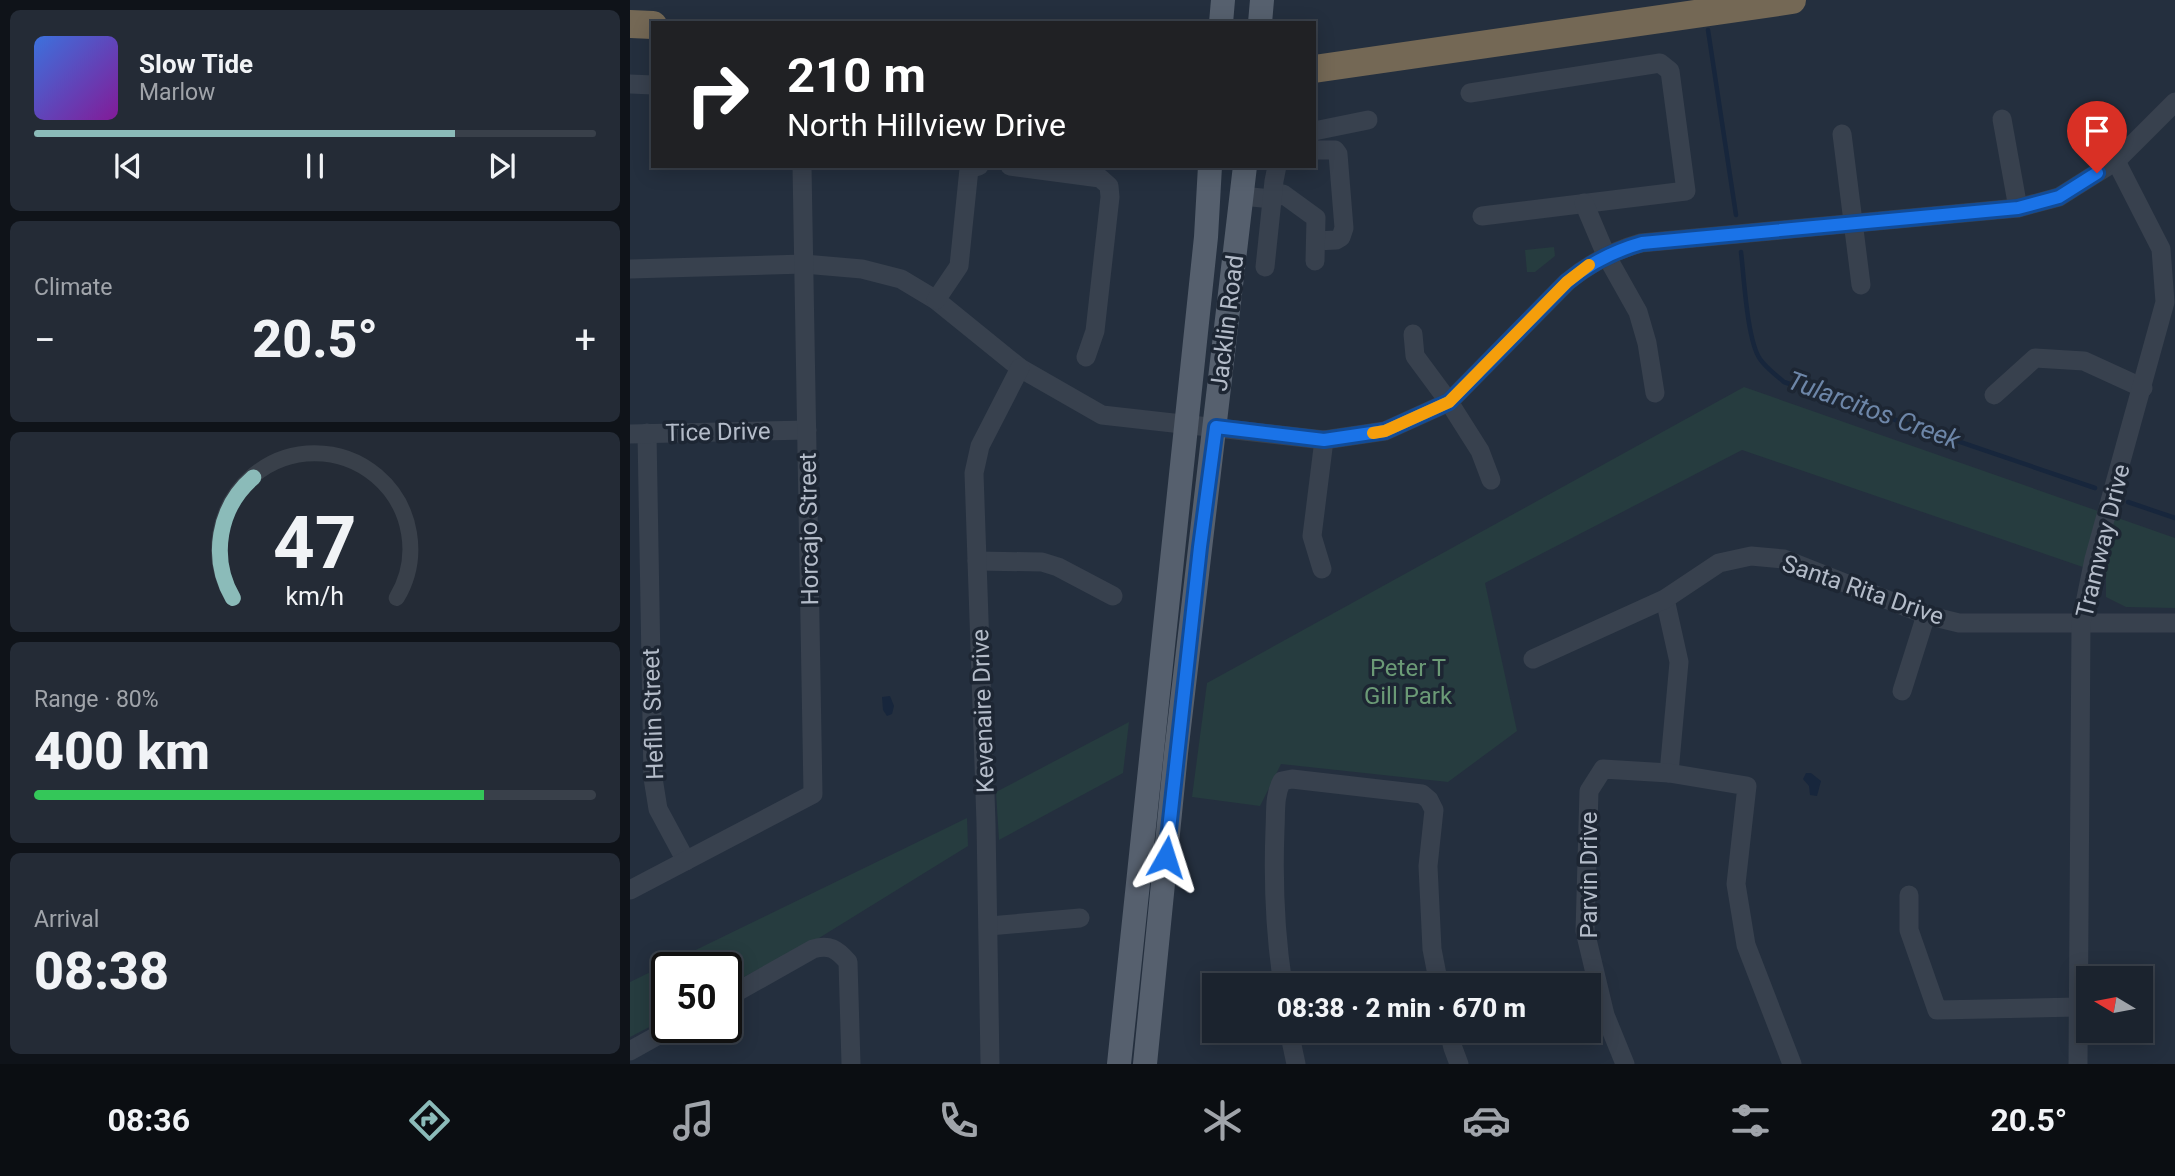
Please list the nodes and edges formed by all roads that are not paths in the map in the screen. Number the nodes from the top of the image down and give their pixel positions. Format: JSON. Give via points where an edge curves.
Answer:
{"nodes":[{"id":1,"x":1223,"y":0,"type":"edge"},
{"id":2,"x":1262,"y":0,"type":"edge"},
{"id":3,"x":1792,"y":0,"type":"edge"},
{"id":4,"x":1221,"y":21,"type":"edge"},
{"id":5,"x":1260,"y":21,"type":"edge"},
{"id":6,"x":630,"y":24,"type":"edge"},
{"id":7,"x":651,"y":24,"type":"edge"},
{"id":8,"x":1317,"y":71,"type":"edge"},
{"id":9,"x":630,"y":84,"type":"edge"},
{"id":10,"x":651,"y":85,"type":"edge"},
{"id":11,"x":1470,"y":93,"type":"dead end"},
{"id":12,"x":2175,"y":102,"type":"edge"},
{"id":13,"x":2002,"y":119,"type":"dead end"},
{"id":14,"x":1368,"y":120,"type":"dead end"},
{"id":15,"x":1316,"y":131,"type":"edge"},
{"id":16,"x":1842,"y":135,"type":"dead end"},
{"id":17,"x":1316,"y":150,"type":"edge"},
{"id":18,"x":2116,"y":161,"type":"junction"},
{"id":19,"x":802,"y":168,"type":"edge"},
{"id":20,"x":973,"y":168,"type":"edge"},
{"id":21,"x":1025,"y":168,"type":"edge"},
{"id":22,"x":1210,"y":168,"type":"edge"},
{"id":23,"x":1245,"y":168,"type":"edge"},
{"id":24,"x":1277,"y":168,"type":"edge"},
{"id":25,"x":1242,"y":196,"type":"junction"},
{"id":26,"x":1272,"y":199,"type":"junction"},
{"id":27,"x":1584,"y":203,"type":"junction"},
{"id":28,"x":2018,"y":208,"type":"junction"},
{"id":29,"x":1482,"y":216,"type":"dead end"},
{"id":30,"x":1853,"y":223,"type":"junction"},
{"id":31,"x":1316,"y":241,"type":"junction"},
{"id":32,"x":1606,"y":255,"type":"junction"},
{"id":33,"x":1315,"y":261,"type":"dead end"},
{"id":34,"x":804,"y":264,"type":"junction"},
{"id":35,"x":1252,"y":268,"type":"junction"},
{"id":36,"x":630,"y":269,"type":"edge"},
{"id":37,"x":1861,"y":285,"type":"dead end"},
{"id":38,"x":936,"y":300,"type":"junction"},
{"id":39,"x":1413,"y":334,"type":"dead end"},
{"id":40,"x":1086,"y":357,"type":"dead end"},
{"id":41,"x":1020,"y":368,"type":"junction"},
{"id":42,"x":2143,"y":388,"type":"junction"},
{"id":43,"x":1655,"y":393,"type":"dead end"},
{"id":44,"x":1994,"y":395,"type":"dead end"},
{"id":45,"x":1449,"y":402,"type":"junction"},
{"id":46,"x":1186,"y":423,"type":"junction"},
{"id":47,"x":1216,"y":427,"type":"junction"},
{"id":48,"x":807,"y":430,"type":"junction"},
{"id":49,"x":638,"y":434,"type":"edge"},
{"id":50,"x":1324,"y":440,"type":"junction"},
{"id":51,"x":1491,"y":480,"type":"dead end"},
{"id":52,"x":977,"y":561,"type":"junction"},
{"id":53,"x":1322,"y":569,"type":"dead end"},
{"id":54,"x":1112,"y":596,"type":"dead end"},
{"id":55,"x":1665,"y":599,"type":"junction"},
{"id":56,"x":1926,"y":615,"type":"junction"},
{"id":57,"x":2081,"y":623,"type":"junction"},
{"id":58,"x":2175,"y":623,"type":"edge"},
{"id":59,"x":1533,"y":659,"type":"dead end"},
{"id":60,"x":1902,"y":691,"type":"dead end"},
{"id":61,"x":1669,"y":773,"type":"junction"},
{"id":62,"x":686,"y":861,"type":"junction"},
{"id":63,"x":630,"y":890,"type":"edge"},
{"id":64,"x":1909,"y":895,"type":"dead end"},
{"id":65,"x":1080,"y":918,"type":"dead end"},
{"id":66,"x":989,"y":926,"type":"junction"},
{"id":67,"x":2077,"y":966,"type":"edge"},
{"id":68,"x":1281,"y":973,"type":"edge"},
{"id":69,"x":1437,"y":973,"type":"edge"},
{"id":70,"x":742,"y":989,"type":"edge"},
{"id":71,"x":2076,"y":1007,"type":"edge"},
{"id":72,"x":651,"y":1039,"type":"edge"},
{"id":73,"x":1292,"y":1043,"type":"edge"},
{"id":74,"x":1452,"y":1043,"type":"edge"},
{"id":75,"x":2078,"y":1043,"type":"edge"},
{"id":76,"x":630,"y":1051,"type":"edge"},
{"id":77,"x":850,"y":1064,"type":"edge"},
{"id":78,"x":990,"y":1064,"type":"edge"},
{"id":79,"x":1119,"y":1064,"type":"edge"},
{"id":80,"x":1144,"y":1064,"type":"edge"},
{"id":81,"x":1296,"y":1064,"type":"edge"},
{"id":82,"x":1459,"y":1064,"type":"edge"},
{"id":83,"x":1625,"y":1064,"type":"edge"},
{"id":84,"x":1791,"y":1064,"type":"edge"},
{"id":85,"x":2078,"y":1064,"type":"edge"}],
"edges":[{"from":1,"to":4,"type":"main road"},
{"from":2,"to":5,"type":"main road"},
{"from":3,"to":8,"type":"highway"},
{"from":6,"to":7,"type":"highway"},
{"from":9,"to":10,"type":"street"},
{"from":11,"to":27,"type":"street","via":[[1660,63],[1670,71],[1686,191]]},
{"from":12,"to":18,"type":"street"},
{"from":13,"to":28,"type":"street"},
{"from":14,"to":15,"type":"street"},
{"from":16,"to":30,"type":"street"},
{"from":17,"to":31,"type":"street","via":[[1338,154],[1344,228],[1336,240]]},
{"from":18,"to":28,"type":"street","via":[[2059,197]]},
{"from":18,"to":42,"type":"street","name":"Tramway Drive","via":[[2161,249],[2165,302]]},
{"from":19,"to":34,"type":"street","name":"Horcajo Street"},
{"from":20,"to":38,"type":"street","via":[[959,266]]},
{"from":21,"to":40,"type":"street","via":[[1100,178],[1108,186],[1095,331]]},
{"from":22,"to":46,"type":"main road","name":"Jacklin Road"},
{"from":23,"to":25,"type":"main road","name":"Jacklin Road"},
{"from":24,"to":26,"type":"street"},
{"from":25,"to":26,"type":"street"},
{"from":25,"to":35,"type":"main road","name":"Jacklin Road"},
{"from":26,"to":31,"type":"street","via":[[1283,194],[1316,218]]},
{"from":26,"to":35,"type":"street"},
{"from":27,"to":29,"type":"street"},
{"from":27,"to":32,"type":"street"},
{"from":28,"to":30,"type":"street"},
{"from":30,"to":32,"type":"street","via":[[1642,243]]},
{"from":30,"to":37,"type":"street"},
{"from":31,"to":33,"type":"street"},
{"from":32,"to":43,"type":"street","via":[[1637,312]]},
{"from":32,"to":45,"type":"street","via":[[1567,282]]},
{"from":34,"to":36,"type":"street"},
{"from":34,"to":38,"type":"street","via":[[862,269],[901,279]]},
{"from":34,"to":48,"type":"street","name":"Horcajo Street"},
{"from":35,"to":47,"type":"main road","name":"Jacklin Road"},
{"from":38,"to":41,"type":"street"},
{"from":39,"to":45,"type":"street","via":[[1415,356]]},
{"from":41,"to":46,"type":"street","via":[[1102,415]]},
{"from":41,"to":52,"type":"street","name":"Kevenaire Drive","via":[[980,446],[974,473]]},
{"from":42,"to":44,"type":"street","via":[[2084,361],[2035,358]]},
{"from":42,"to":57,"type":"street","name":"Tramway Drive","via":[[2094,559]]},
{"from":45,"to":50,"type":"street","via":[[1385,431]]},
{"from":45,"to":51,"type":"street","via":[[1480,451]]},
{"from":46,"to":47,"type":"street"},
{"from":46,"to":79,"type":"main road","name":"Jacklin Road"},
{"from":47,"to":50,"type":"street"},
{"from":47,"to":80,"type":"main road","name":"Jacklin Road"},
{"from":48,"to":49,"type":"street","name":"Tice Drive"},
{"from":48,"to":62,"type":"street","name":"Horcajo Street","via":[[813,794]]},
{"from":49,"to":62,"type":"street","name":"Heflin Street","via":[[653,778],[658,809]]},
{"from":50,"to":53,"type":"street","via":[[1312,536]]},
{"from":52,"to":54,"type":"street","via":[[1042,562]]},
{"from":52,"to":66,"type":"street","name":"Kevenaire Drive"},
{"from":55,"to":56,"type":"street","name":"Santa Rita Drive","via":[[1719,563],[1751,556],[1784,559]]},
{"from":55,"to":59,"type":"street","name":"Santa Rita Drive"},
{"from":55,"to":61,"type":"street","via":[[1679,662]]},
{"from":56,"to":57,"type":"street","name":"Santa Rita Drive","via":[[1959,623]]},
{"from":56,"to":60,"type":"street"},
{"from":57,"to":58,"type":"street","name":"Santa Rita Drive"},
{"from":57,"to":67,"type":"street","name":"Tramway Drive"},
{"from":61,"to":83,"type":"street","name":"Parvin Drive","via":[[1603,769],[1589,791],[1585,931],[1605,1015]]},
{"from":61,"to":84,"type":"street","via":[[1746,786],[1736,884],[1746,945]]},
{"from":62,"to":63,"type":"street"},
{"from":64,"to":71,"type":"street","via":[[1909,930],[1937,1010]]},
{"from":65,"to":66,"type":"street"},
{"from":66,"to":78,"type":"street","name":"Kevenaire Drive"},
{"from":68,"to":69,"type":"street","via":[[1276,935],[1277,791],[1282,781],[1292,779],[1422,794],[1429,800],[1434,810],[1428,866]]},
{"from":70,"to":77,"type":"street","via":[[813,949],[832,947],[840,952],[848,962]]},
{"from":72,"to":76,"type":"street"},
{"from":73,"to":81,"type":"street"},
{"from":74,"to":82,"type":"street"},
{"from":75,"to":85,"type":"street","name":"Tramway Drive"}]}
